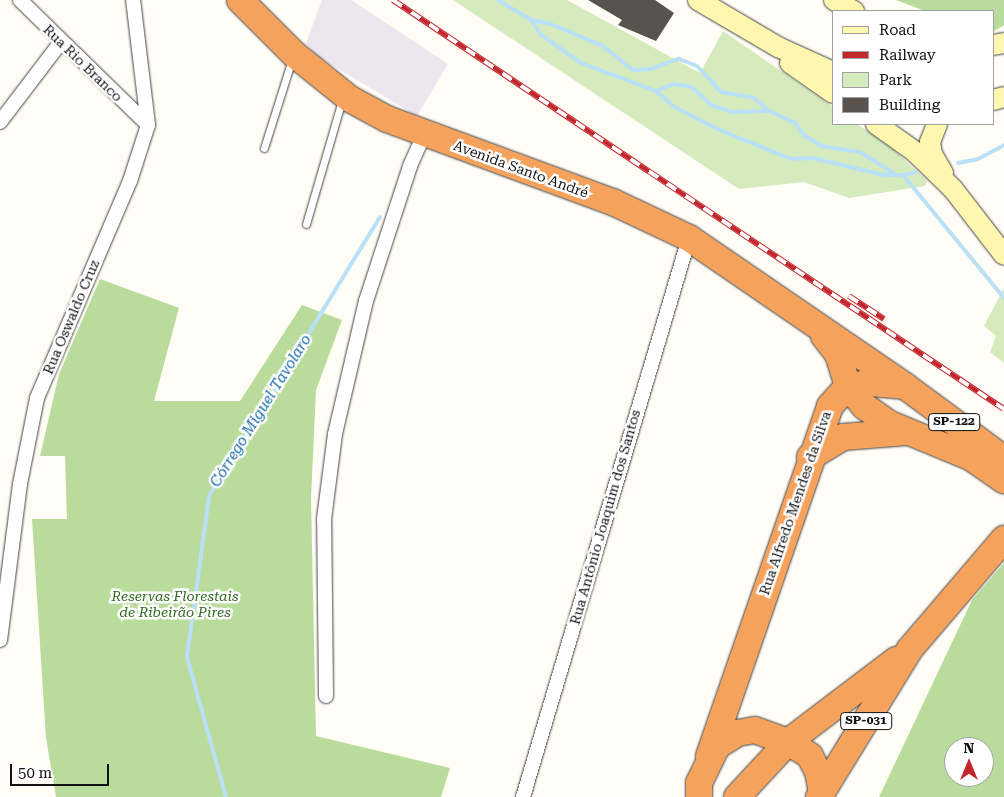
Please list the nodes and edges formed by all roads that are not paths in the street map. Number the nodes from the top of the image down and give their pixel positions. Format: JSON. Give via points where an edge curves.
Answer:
{"nodes":[{"id":1,"x":20,"y":0,"type":"edge"},
{"id":2,"x":133,"y":0,"type":"edge"},
{"id":3,"x":240,"y":0,"type":"edge"},
{"id":4,"x":698,"y":0,"type":"edge"},
{"id":5,"x":834,"y":0,"type":"edge"},
{"id":6,"x":852,"y":10,"type":"edge"},
{"id":7,"x":727,"y":18,"type":"junction"},
{"id":8,"x":61,"y":42,"type":"junction"},
{"id":9,"x":294,"y":54,"type":"junction"},
{"id":10,"x":832,"y":72,"type":"edge"},
{"id":11,"x":832,"y":92,"type":"edge"},
{"id":12,"x":344,"y":95,"type":"junction"},
{"id":13,"x":0,"y":122,"type":"edge"},
{"id":14,"x":877,"y":125,"type":"edge"},
{"id":15,"x":937,"y":125,"type":"edge"},
{"id":16,"x":148,"y":126,"type":"junction"},
{"id":17,"x":424,"y":133,"type":"junction"},
{"id":18,"x":264,"y":148,"type":"dead end"},
{"id":19,"x":953,"y":189,"type":"junction"},
{"id":20,"x":306,"y":224,"type":"dead end"},
{"id":21,"x":689,"y":238,"type":"junction"},
{"id":22,"x":1004,"y":255,"type":"edge"},
{"id":23,"x":814,"y":325,"type":"junction"},
{"id":24,"x":848,"y":386,"type":"junction"},
{"id":25,"x":905,"y":386,"type":"junction"},
{"id":26,"x":877,"y":416,"type":"junction"},
{"id":27,"x":910,"y":432,"type":"junction"},
{"id":28,"x":810,"y":457,"type":"junction"},
{"id":29,"x":1004,"y":459,"type":"edge"},
{"id":30,"x":1004,"y":480,"type":"edge"},
{"id":31,"x":1004,"y":539,"type":"edge"},
{"id":32,"x":0,"y":640,"type":"edge"},
{"id":33,"x":910,"y":649,"type":"junction"},
{"id":34,"x":734,"y":680,"type":"junction"},
{"id":35,"x":326,"y":696,"type":"dead end"},
{"id":36,"x":817,"y":718,"type":"junction"},
{"id":37,"x":759,"y":731,"type":"junction"},
{"id":38,"x":788,"y":742,"type":"junction"},
{"id":39,"x":709,"y":756,"type":"junction"},
{"id":40,"x":810,"y":756,"type":"junction"},
{"id":41,"x":759,"y":770,"type":"junction"},
{"id":42,"x":697,"y":792,"type":"edge"},
{"id":43,"x":820,"y":795,"type":"edge"},
{"id":44,"x":524,"y":797,"type":"edge"},
{"id":45,"x":738,"y":797,"type":"edge"}],
"edges":[{"from":1,"to":8,"type":"street","name":"Rua Rio Branco"},
{"from":2,"to":16,"type":"street","name":"Rua Oswaldo Cruz"},
{"from":3,"to":9,"type":"highway","name":"Avenida Santo André"},
{"from":4,"to":7,"type":"main road"},
{"from":5,"to":6,"type":"main road"},
{"from":7,"to":10,"type":"main road"},
{"from":7,"to":11,"type":"main road"},
{"from":8,"to":13,"type":"street"},
{"from":8,"to":16,"type":"street","name":"Rua Rio Branco"},
{"from":9,"to":12,"type":"highway","name":"Avenida Santo André"},
{"from":9,"to":18,"type":"lane"},
{"from":12,"to":17,"type":"highway","name":"Avenida Santo André","via":[[387,119]]},
{"from":12,"to":20,"type":"lane"},
{"from":14,"to":19,"type":"main road","via":[[914,151]]},
{"from":15,"to":19,"type":"main road","via":[[930,142],[932,154]]},
{"from":16,"to":32,"type":"street","name":"Rua Oswaldo Cruz","via":[[130,181],[37,398],[20,484]]},
{"from":17,"to":21,"type":"highway","name":"Avenida Santo André","via":[[613,202]]},
{"from":17,"to":35,"type":"street","via":[[366,301],[335,434],[324,519]]},
{"from":19,"to":22,"type":"main road"},
{"from":21,"to":23,"type":"highway","name":"Avenida Santo André"},
{"from":21,"to":44,"type":"street","name":"Rua Antônio Joaquim dos Santos"},
{"from":23,"to":24,"type":"highway","name":"Avenida Santo André","via":[[838,354]]},
{"from":23,"to":25,"type":"highway","name":"Avenida Santo André"},
{"from":24,"to":25,"type":"highway","via":[[870,383]]},
{"from":24,"to":26,"type":"highway","number":"SP-122"},
{"from":24,"to":28,"type":"highway","name":"Rua Alfredo Mendes da Silva","via":[[830,406]]},
{"from":25,"to":26,"type":"highway","via":[[881,392],[875,401]]},
{"from":25,"to":29,"type":"highway","number":"SP-122"},
{"from":26,"to":27,"type":"highway","number":"SP-122"},
{"from":27,"to":28,"type":"highway","via":[[842,438]]},
{"from":27,"to":30,"type":"highway","number":"SP-122","via":[[959,451]]},
{"from":28,"to":34,"type":"highway","name":"Rua Alfredo Mendes da Silva"},
{"from":31,"to":33,"type":"highway","number":"SP-031"},
{"from":33,"to":36,"type":"highway","number":"SP-031"},
{"from":33,"to":43,"type":"highway","number":"SP-031"},
{"from":34,"to":37,"type":"highway","name":"Rua Alfredo Mendes da Silva","via":[[737,704]]},
{"from":34,"to":39,"type":"highway","name":"Rua Alfredo Mendes da Silva"},
{"from":36,"to":37,"type":"highway","via":[[794,729]]},
{"from":36,"to":38,"type":"highway","number":"SP-031"},
{"from":37,"to":38,"type":"highway"},
{"from":37,"to":39,"type":"highway","via":[[730,736]]},
{"from":38,"to":40,"type":"highway"},
{"from":38,"to":41,"type":"highway","number":"SP-031"},
{"from":39,"to":42,"type":"highway","name":"Rua Alfredo Mendes da Silva"},
{"from":40,"to":41,"type":"highway","via":[[790,756]]},
{"from":40,"to":43,"type":"highway","via":[[818,772]]},
{"from":41,"to":45,"type":"highway","number":"SP-031"}]}
